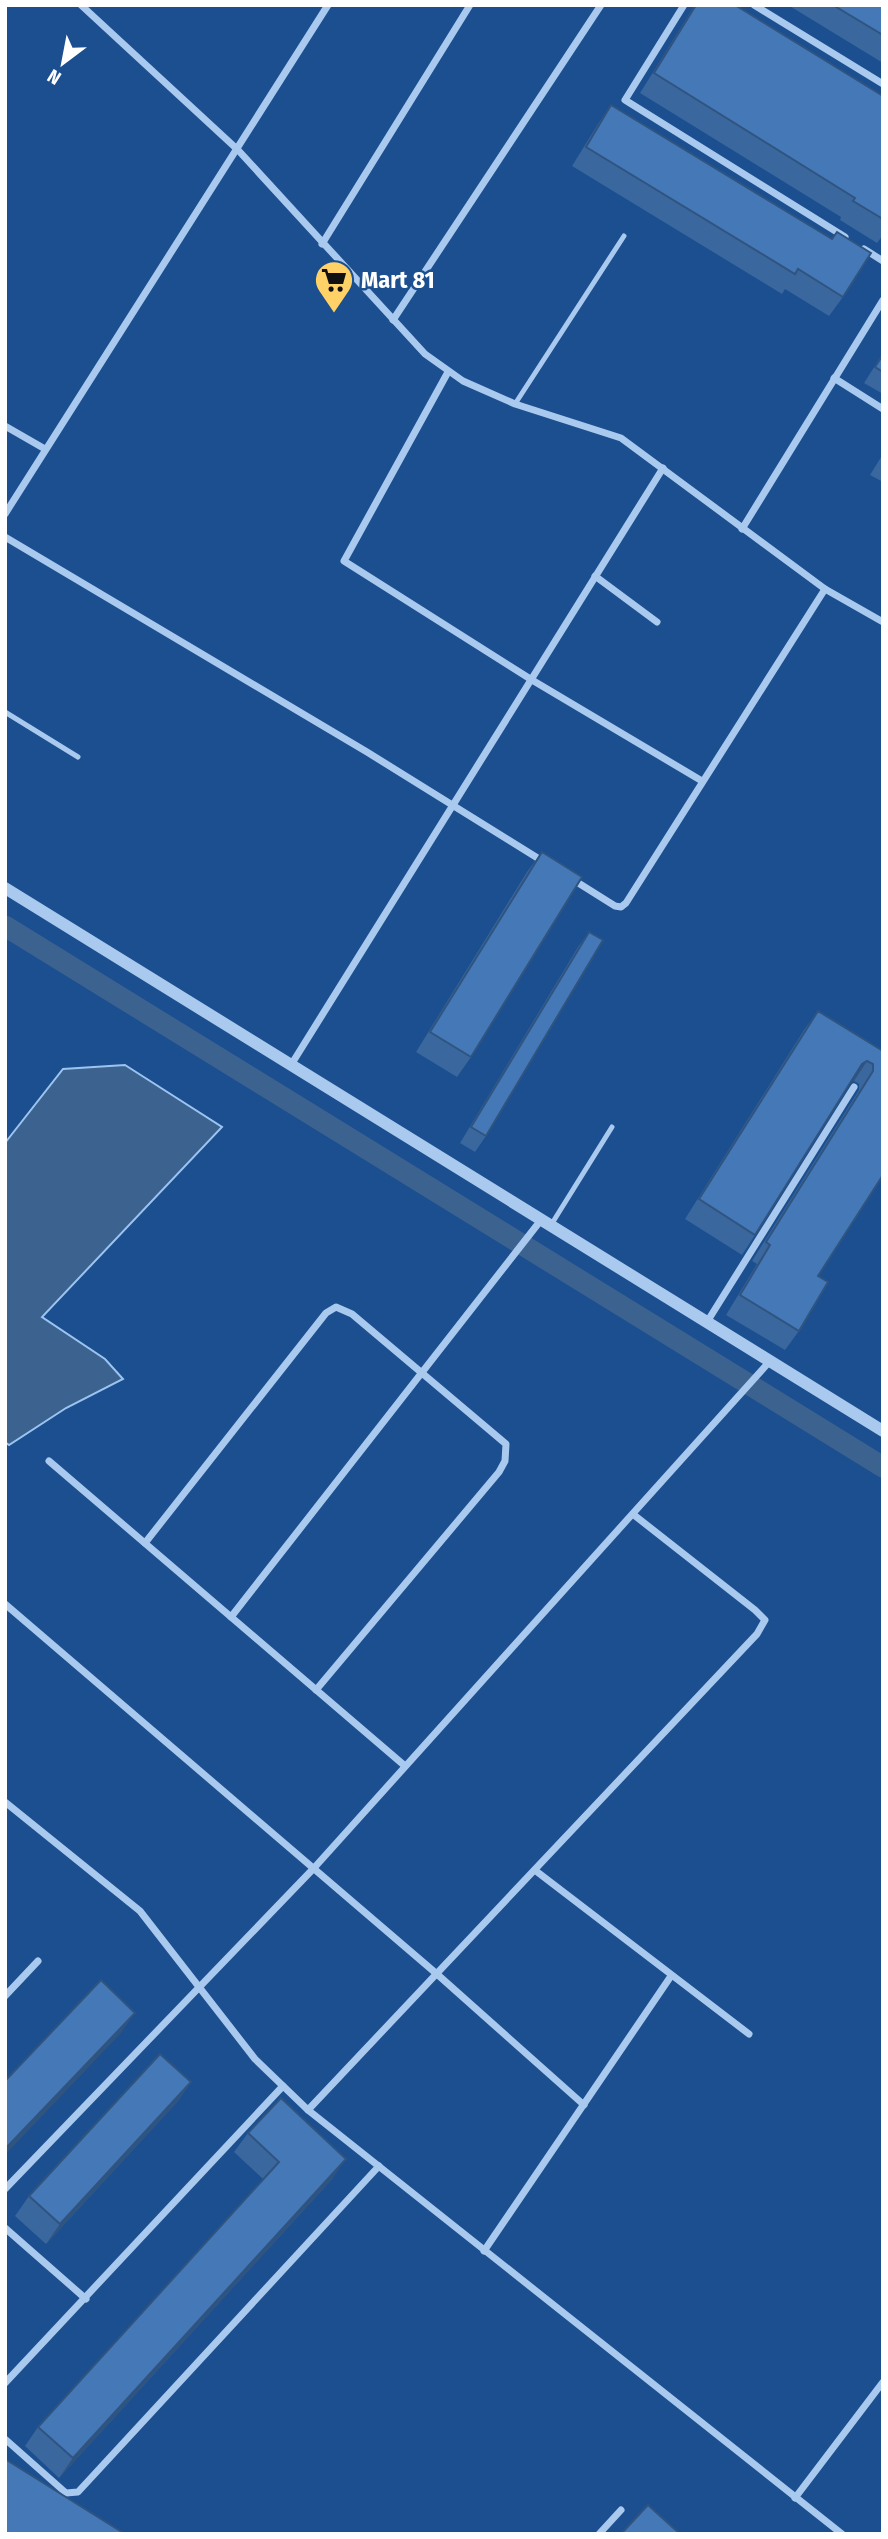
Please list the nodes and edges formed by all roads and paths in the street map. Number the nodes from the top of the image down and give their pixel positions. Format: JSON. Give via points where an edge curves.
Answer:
{"nodes":[{"id":1,"x":81,"y":5,"type":"edge"},
{"id":2,"x":328,"y":5,"type":"edge"},
{"id":3,"x":470,"y":5,"type":"edge"},
{"id":4,"x":601,"y":5,"type":"edge"},
{"id":5,"x":684,"y":5,"type":"edge"},
{"id":6,"x":754,"y":5,"type":"edge"},
{"id":7,"x":883,"y":84,"type":"edge"},
{"id":8,"x":238,"y":150,"type":"junction"},
{"id":9,"x":624,"y":236,"type":"dead end"},
{"id":10,"x":848,"y":239,"type":"edge"},
{"id":11,"x":322,"y":244,"type":"junction"},
{"id":12,"x":859,"y":247,"type":"edge"},
{"id":13,"x":883,"y":261,"type":"edge"},
{"id":14,"x":883,"y":300,"type":"edge"},
{"id":15,"x":393,"y":320,"type":"junction"},
{"id":16,"x":448,"y":372,"type":"junction"},
{"id":17,"x":834,"y":378,"type":"junction"},
{"id":18,"x":515,"y":404,"type":"junction"},
{"id":19,"x":883,"y":409,"type":"edge"},
{"id":20,"x":5,"y":426,"type":"edge"},
{"id":21,"x":45,"y":449,"type":"junction"},
{"id":22,"x":663,"y":468,"type":"junction"},
{"id":23,"x":5,"y":514,"type":"edge"},
{"id":24,"x":742,"y":528,"type":"junction"},
{"id":25,"x":5,"y":537,"type":"edge"},
{"id":26,"x":595,"y":576,"type":"junction"},
{"id":27,"x":825,"y":589,"type":"junction"},
{"id":28,"x":657,"y":622,"type":"dead end"},
{"id":29,"x":883,"y":622,"type":"edge"},
{"id":30,"x":532,"y":680,"type":"junction"},
{"id":31,"x":5,"y":712,"type":"edge"},
{"id":32,"x":78,"y":757,"type":"dead end"},
{"id":33,"x":702,"y":781,"type":"junction"},
{"id":34,"x":454,"y":805,"type":"junction"},
{"id":35,"x":557,"y":870,"type":"edge"},
{"id":36,"x":569,"y":877,"type":"edge"},
{"id":37,"x":5,"y":888,"type":"edge"},
{"id":38,"x":291,"y":1065,"type":"junction"},
{"id":39,"x":854,"y":1087,"type":"edge"},
{"id":40,"x":612,"y":1127,"type":"dead end"},
{"id":41,"x":546,"y":1223,"type":"junction"},
{"id":42,"x":707,"y":1322,"type":"junction"},
{"id":43,"x":770,"y":1361,"type":"junction"},
{"id":44,"x":423,"y":1373,"type":"junction"},
{"id":45,"x":883,"y":1431,"type":"edge"},
{"id":46,"x":49,"y":1461,"type":"dead end"},
{"id":47,"x":634,"y":1515,"type":"junction"},
{"id":48,"x":145,"y":1543,"type":"junction"},
{"id":49,"x":5,"y":1604,"type":"edge"},
{"id":50,"x":231,"y":1617,"type":"junction"},
{"id":51,"x":316,"y":1690,"type":"junction"},
{"id":52,"x":405,"y":1766,"type":"junction"},
{"id":53,"x":5,"y":1802,"type":"edge"},
{"id":54,"x":314,"y":1868,"type":"junction"},
{"id":55,"x":536,"y":1871,"type":"junction"},
{"id":56,"x":38,"y":1961,"type":"dead end"},
{"id":57,"x":438,"y":1975,"type":"junction"},
{"id":58,"x":671,"y":1976,"type":"junction"},
{"id":59,"x":199,"y":1989,"type":"junction"},
{"id":60,"x":5,"y":1996,"type":"edge"},
{"id":61,"x":749,"y":2034,"type":"dead end"},
{"id":62,"x":283,"y":2086,"type":"junction"},
{"id":63,"x":584,"y":2105,"type":"junction"},
{"id":64,"x":308,"y":2110,"type":"junction"},
{"id":65,"x":379,"y":2166,"type":"junction"},
{"id":66,"x":5,"y":2189,"type":"edge"},
{"id":67,"x":5,"y":2228,"type":"edge"},
{"id":68,"x":484,"y":2251,"type":"junction"},
{"id":69,"x":86,"y":2299,"type":"junction"},
{"id":70,"x":883,"y":2382,"type":"edge"},
{"id":71,"x":5,"y":2383,"type":"edge"},
{"id":72,"x":5,"y":2440,"type":"edge"},
{"id":73,"x":795,"y":2498,"type":"junction"},
{"id":74,"x":621,"y":2510,"type":"dead end"},
{"id":75,"x":599,"y":2534,"type":"edge"},
{"id":76,"x":842,"y":2534,"type":"edge"}],
"edges":[{"from":1,"to":8,"type":"street"},
{"from":2,"to":8,"type":"street"},
{"from":3,"to":11,"type":"street"},
{"from":4,"to":15,"type":"street"},
{"from":5,"to":10,"type":"street","via":[[625,100]]},
{"from":6,"to":7,"type":"street"},
{"from":8,"to":11,"type":"street"},
{"from":8,"to":21,"type":"street"},
{"from":9,"to":18,"type":"lane"},
{"from":11,"to":15,"type":"street"},
{"from":12,"to":13,"type":"street"},
{"from":14,"to":17,"type":"street"},
{"from":15,"to":16,"type":"street"},
{"from":16,"to":18,"type":"street"},
{"from":16,"to":30,"type":"street","via":[[344,561]]},
{"from":17,"to":19,"type":"street"},
{"from":17,"to":24,"type":"street"},
{"from":18,"to":22,"type":"street","via":[[621,439]]},
{"from":20,"to":21,"type":"street"},
{"from":21,"to":23,"type":"street"},
{"from":22,"to":24,"type":"street"},
{"from":22,"to":26,"type":"street"},
{"from":24,"to":27,"type":"street"},
{"from":25,"to":34,"type":"street"},
{"from":26,"to":28,"type":"street"},
{"from":26,"to":30,"type":"street"},
{"from":27,"to":29,"type":"street"},
{"from":27,"to":33,"type":"street"},
{"from":30,"to":33,"type":"street"},
{"from":30,"to":34,"type":"street"},
{"from":31,"to":32,"type":"lane"},
{"from":33,"to":36,"type":"street","via":[[621,907]]},
{"from":34,"to":35,"type":"street"},
{"from":34,"to":38,"type":"street"},
{"from":37,"to":38,"type":"street"},
{"from":38,"to":41,"type":"street"},
{"from":39,"to":42,"type":"street"},
{"from":40,"to":41,"type":"lane"},
{"from":41,"to":42,"type":"street"},
{"from":41,"to":44,"type":"street","via":[[533,1231]]},
{"from":42,"to":43,"type":"street"},
{"from":43,"to":45,"type":"street"},
{"from":43,"to":47,"type":"street"},
{"from":44,"to":48,"type":"street","via":[[352,1314],[336,1307],[326,1313]]},
{"from":44,"to":50,"type":"street"},
{"from":44,"to":51,"type":"street","via":[[506,1444],[505,1461]]},
{"from":46,"to":48,"type":"street"},
{"from":47,"to":52,"type":"street"},
{"from":47,"to":55,"type":"street","via":[[765,1620],[758,1634]]},
{"from":48,"to":50,"type":"street"},
{"from":49,"to":54,"type":"street"},
{"from":50,"to":51,"type":"street"},
{"from":51,"to":52,"type":"street"},
{"from":52,"to":54,"type":"street"},
{"from":53,"to":59,"type":"street","via":[[140,1911]]},
{"from":54,"to":57,"type":"street"},
{"from":54,"to":59,"type":"street"},
{"from":55,"to":57,"type":"street"},
{"from":55,"to":58,"type":"street"},
{"from":56,"to":60,"type":"street"},
{"from":57,"to":63,"type":"street"},
{"from":57,"to":64,"type":"street"},
{"from":58,"to":61,"type":"street"},
{"from":58,"to":63,"type":"street"},
{"from":59,"to":62,"type":"street"},
{"from":59,"to":66,"type":"street"},
{"from":62,"to":64,"type":"street"},
{"from":62,"to":69,"type":"street"},
{"from":63,"to":68,"type":"street"},
{"from":64,"to":65,"type":"street"},
{"from":65,"to":68,"type":"street"},
{"from":65,"to":72,"type":"street","via":[[78,2492],[66,2493]]},
{"from":67,"to":69,"type":"street"},
{"from":68,"to":73,"type":"street"},
{"from":69,"to":71,"type":"street"},
{"from":70,"to":73,"type":"street"},
{"from":73,"to":76,"type":"street"},
{"from":74,"to":75,"type":"street"}]}
